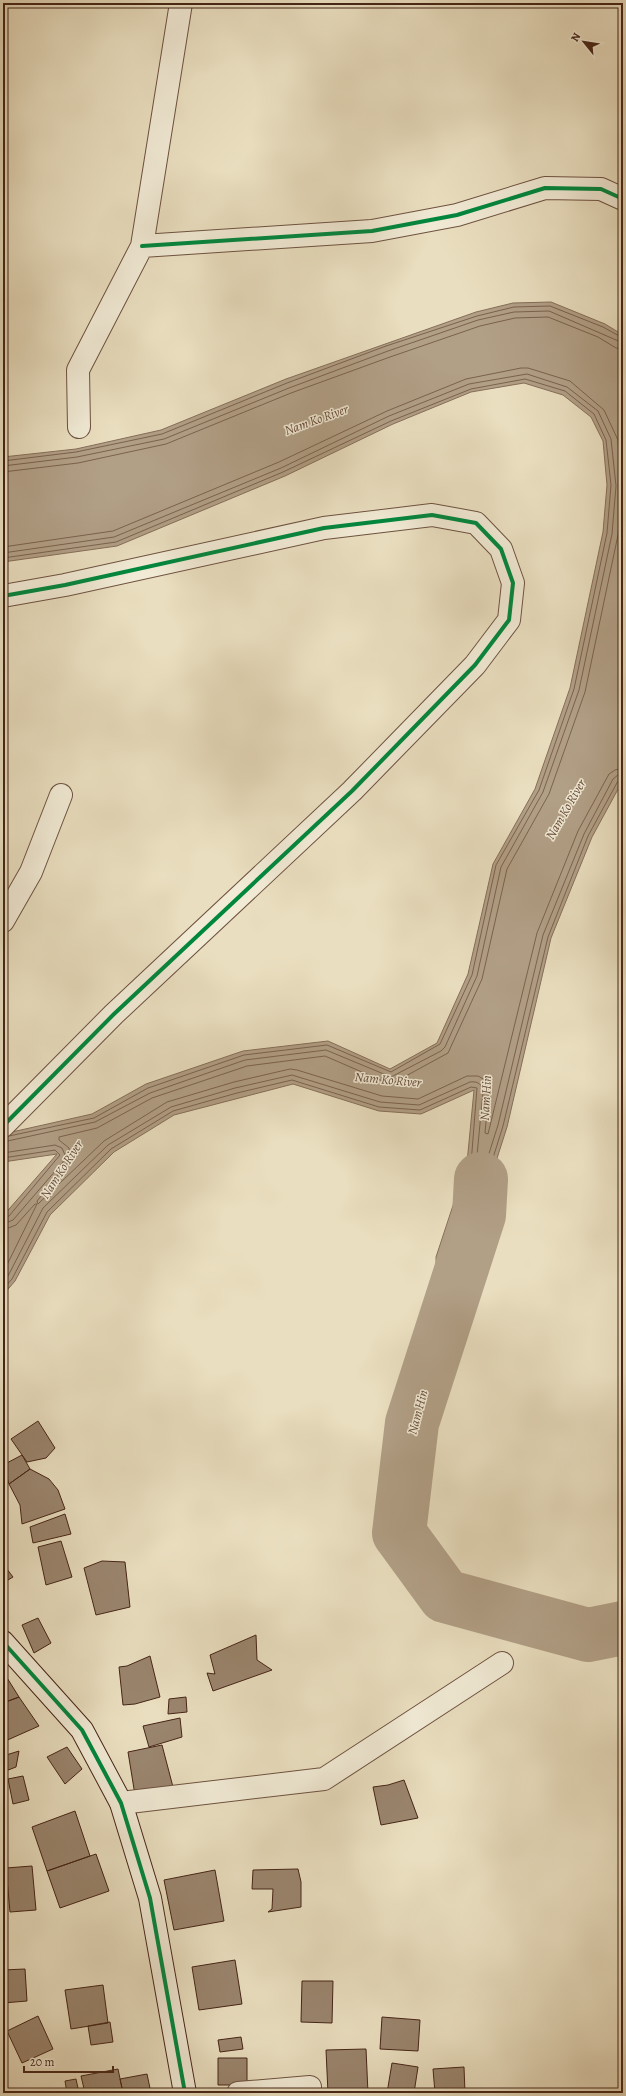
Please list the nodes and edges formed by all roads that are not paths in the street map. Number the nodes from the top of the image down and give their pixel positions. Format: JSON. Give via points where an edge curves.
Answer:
{"nodes":[{"id":1,"x":181,"y":3,"type":"edge"},
{"id":2,"x":623,"y":199,"type":"edge"},
{"id":3,"x":142,"y":246,"type":"junction"},
{"id":4,"x":79,"y":427,"type":"dead end"},
{"id":5,"x":3,"y":596,"type":"edge"},
{"id":6,"x":61,"y":795,"type":"dead end"},
{"id":7,"x":3,"y":921,"type":"edge"},
{"id":8,"x":3,"y":1126,"type":"edge"},
{"id":9,"x":3,"y":1642,"type":"edge"},
{"id":10,"x":502,"y":1663,"type":"dead end"},
{"id":11,"x":121,"y":1803,"type":"junction"},
{"id":12,"x":310,"y":2087,"type":"dead end"},
{"id":13,"x":185,"y":2093,"type":"edge"},
{"id":14,"x":238,"y":2093,"type":"edge"}],
"edges":[{"from":1,"to":3,"type":"street"},
{"from":2,"to":3,"type":"street","via":[[600,189],[545,188],[457,215],[372,231]]},
{"from":3,"to":4,"type":"street","via":[[78,370]]},
{"from":5,"to":8,"type":"street","via":[[65,585],[324,528],[432,515],[476,523],[501,549],[513,583],[509,620],[475,665],[352,792],[114,1014]]},
{"from":6,"to":7,"type":"street","via":[[31,872]]},
{"from":9,"to":11,"type":"street","via":[[82,1730]]},
{"from":10,"to":11,"type":"street","via":[[324,1779]]},
{"from":11,"to":13,"type":"street","via":[[150,1898]]},
{"from":12,"to":14,"type":"street"}]}
